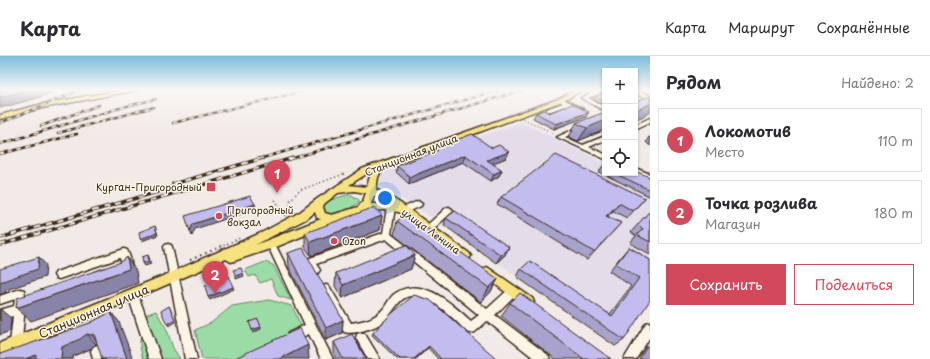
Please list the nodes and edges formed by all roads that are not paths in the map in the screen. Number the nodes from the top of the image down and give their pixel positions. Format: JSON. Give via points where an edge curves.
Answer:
{"nodes":[{"id":1,"x":53,"y":104,"type":"edge"},
{"id":2,"x":556,"y":104,"type":"edge"},
{"id":3,"x":560,"y":104,"type":"edge"},
{"id":4,"x":569,"y":104,"type":"edge"},
{"id":5,"x":594,"y":104,"type":"edge"},
{"id":6,"x":601,"y":108,"type":"dead end"},
{"id":7,"x":550,"y":110,"type":"dead end"},
{"id":8,"x":586,"y":112,"type":"edge"},
{"id":9,"x":0,"y":117,"type":"edge"},
{"id":10,"x":650,"y":120,"type":"edge"},
{"id":11,"x":588,"y":125,"type":"edge"},
{"id":12,"x":638,"y":126,"type":"edge"},
{"id":13,"x":602,"y":139,"type":"edge"},
{"id":14,"x":584,"y":148,"type":"junction"},
{"id":15,"x":602,"y":156,"type":"edge"},
{"id":16,"x":381,"y":164,"type":"junction"},
{"id":17,"x":638,"y":171,"type":"edge"},
{"id":18,"x":650,"y":177,"type":"edge"},
{"id":19,"x":334,"y":191,"type":"junction"},
{"id":20,"x":371,"y":191,"type":"junction"},
{"id":21,"x":320,"y":201,"type":"junction"},
{"id":22,"x":418,"y":204,"type":"dead end"},
{"id":23,"x":391,"y":207,"type":"junction"},
{"id":24,"x":362,"y":208,"type":"junction"},
{"id":25,"x":449,"y":210,"type":"dead end"},
{"id":26,"x":403,"y":211,"type":"junction"},
{"id":27,"x":332,"y":219,"type":"junction"},
{"id":28,"x":428,"y":229,"type":"junction"},
{"id":29,"x":387,"y":235,"type":"junction"},
{"id":30,"x":271,"y":244,"type":"junction"},
{"id":31,"x":168,"y":247,"type":"dead end"},
{"id":32,"x":187,"y":272,"type":"junction"},
{"id":33,"x":120,"y":273,"type":"edge"},
{"id":34,"x":173,"y":273,"type":"junction"},
{"id":35,"x":59,"y":274,"type":"dead end"},
{"id":36,"x":513,"y":291,"type":"junction"},
{"id":37,"x":133,"y":295,"type":"junction"},
{"id":38,"x":0,"y":300,"type":"edge"},
{"id":39,"x":22,"y":307,"type":"junction"},
{"id":40,"x":538,"y":309,"type":"edge"},
{"id":41,"x":0,"y":315,"type":"edge"},
{"id":42,"x":487,"y":315,"type":"junction"},
{"id":43,"x":650,"y":327,"type":"edge"},
{"id":44,"x":311,"y":328,"type":"junction"},
{"id":45,"x":361,"y":338,"type":"dead end"},
{"id":46,"x":283,"y":342,"type":"edge"},
{"id":47,"x":16,"y":344,"type":"junction"},
{"id":48,"x":0,"y":350,"type":"edge"},
{"id":49,"x":155,"y":359,"type":"edge"},
{"id":50,"x":191,"y":359,"type":"edge"},
{"id":51,"x":327,"y":359,"type":"edge"},
{"id":52,"x":374,"y":359,"type":"edge"},
{"id":53,"x":544,"y":359,"type":"edge"},
{"id":54,"x":630,"y":359,"type":"edge"}],
"edges":[{"from":1,"to":9,"type":"main road"},
{"from":2,"to":16,"type":"main road","name":"Станционная улица","via":[[517,115]]},
{"from":3,"to":7,"type":"street"},
{"from":4,"to":8,"type":"street"},
{"from":5,"to":6,"type":"street"},
{"from":10,"to":12,"type":"street"},
{"from":11,"to":14,"type":"street","via":[[560,137]]},
{"from":13,"to":14,"type":"street"},
{"from":14,"to":15,"type":"street"},
{"from":16,"to":19,"type":"main road","name":"Станционная улица"},
{"from":16,"to":20,"type":"main road","via":[[372,177]]},
{"from":17,"to":18,"type":"street"},
{"from":19,"to":20,"type":"main road","name":"улица Ленина","via":[[354,188]]},
{"from":19,"to":21,"type":"main road","name":"Станционная улица"},
{"from":20,"to":24,"type":"main road","via":[[368,203]]},
{"from":20,"to":26,"type":"main road","name":"улица Ленина"},
{"from":21,"to":27,"type":"main road","via":[[318,207],[321,215]]},
{"from":21,"to":32,"type":"main road","name":"Станционная улица","via":[[304,215],[267,235]]},
{"from":22,"to":26,"type":"street"},
{"from":23,"to":24,"type":"main road","name":"Станционная улица"},
{"from":23,"to":26,"type":"main road","name":"Станционная улица"},
{"from":23,"to":29,"type":"street"},
{"from":24,"to":27,"type":"main road","name":"Станционная улица"},
{"from":25,"to":28,"type":"street"},
{"from":26,"to":28,"type":"main road","name":"улица Ленина"},
{"from":27,"to":30,"type":"main road","name":"Станционная улица"},
{"from":28,"to":36,"type":"main road","name":"улица Ленина"},
{"from":29,"to":42,"type":"street","via":[[401,250]]},
{"from":29,"to":42,"type":"street","via":[[310,262],[348,328],[372,324],[384,316],[396,298],[420,291],[436,298],[471,328]]},
{"from":30,"to":32,"type":"main road","name":"Станционная улица"},
{"from":30,"to":44,"type":"street"},
{"from":31,"to":34,"type":"street"},
{"from":32,"to":34,"type":"main road","name":"Станционная улица"},
{"from":33,"to":35,"type":"street","via":[[127,271],[124,253]]},
{"from":34,"to":37,"type":"main road","name":"Станционная улица"},
{"from":34,"to":50,"type":"street"},
{"from":36,"to":40,"type":"main road","name":"улица Ленина"},
{"from":36,"to":42,"type":"street"},
{"from":37,"to":47,"type":"main road","name":"Станционная улица"},
{"from":37,"to":49,"type":"street"},
{"from":38,"to":39,"type":"street","via":[[20,293]]},
{"from":39,"to":41,"type":"street"},
{"from":39,"to":47,"type":"street"},
{"from":42,"to":53,"type":"street"},
{"from":43,"to":54,"type":"street"},
{"from":44,"to":46,"type":"street"},
{"from":44,"to":51,"type":"street"},
{"from":45,"to":52,"type":"street"},
{"from":47,"to":48,"type":"main road","name":"Станционная улица"}]}
